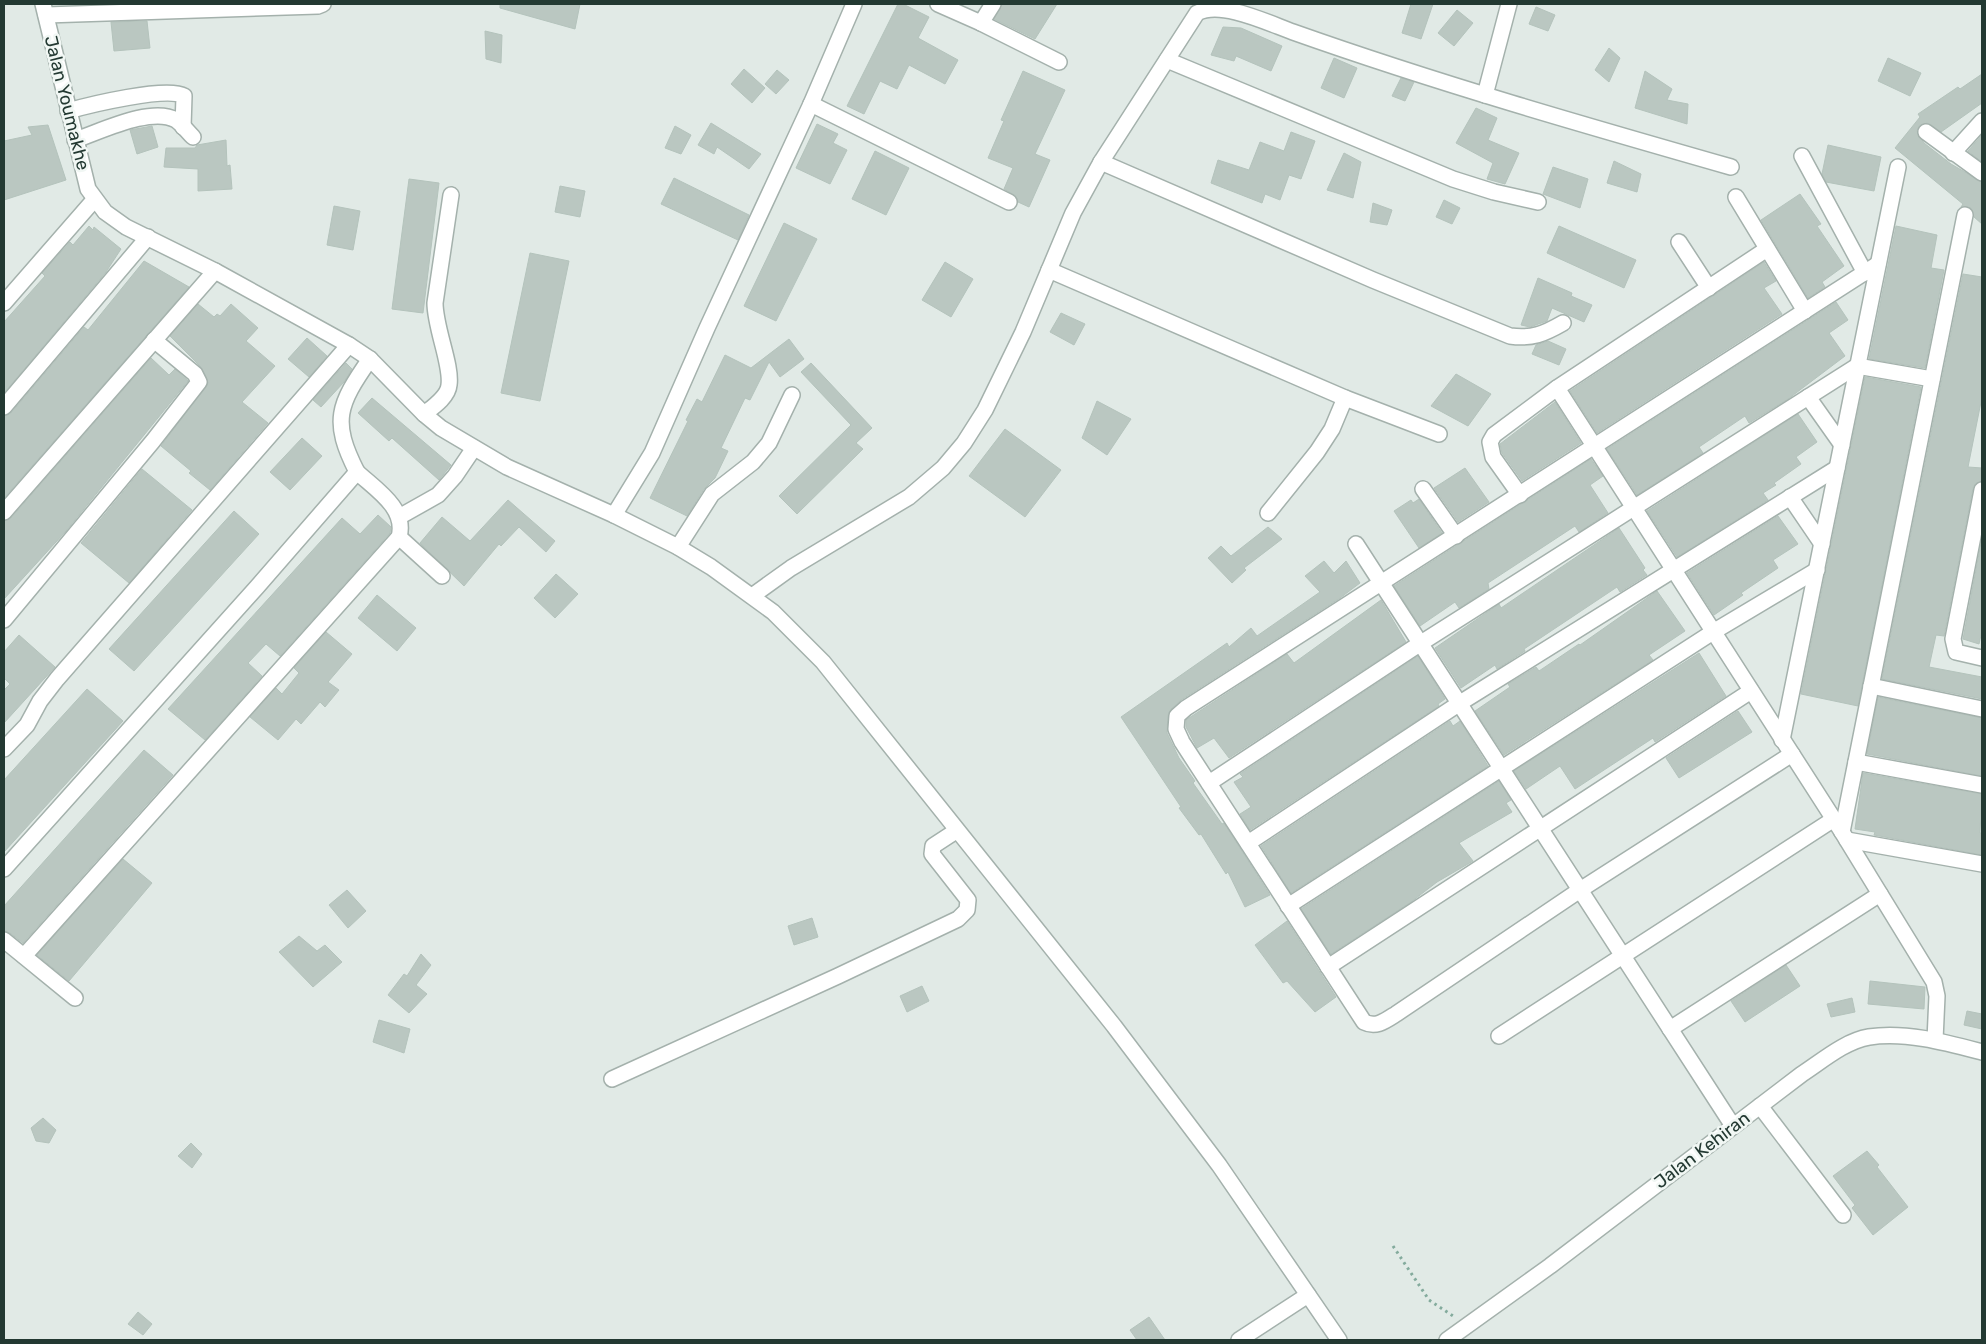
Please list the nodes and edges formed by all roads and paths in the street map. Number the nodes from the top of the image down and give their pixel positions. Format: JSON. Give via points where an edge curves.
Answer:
{"nodes":[{"id":1,"x":323,"y":4,"type":"edge"},
{"id":2,"x":854,"y":4,"type":"edge"},
{"id":3,"x":938,"y":4,"type":"edge"},
{"id":4,"x":993,"y":4,"type":"edge"},
{"id":5,"x":1509,"y":4,"type":"edge"},
{"id":6,"x":44,"y":9,"type":"edge"},
{"id":7,"x":981,"y":23,"type":"junction"},
{"id":8,"x":1167,"y":60,"type":"junction"},
{"id":9,"x":1059,"y":62,"type":"dead end"},
{"id":10,"x":1485,"y":95,"type":"junction"},
{"id":11,"x":811,"y":104,"type":"junction"},
{"id":12,"x":68,"y":111,"type":"junction"},
{"id":13,"x":1982,"y":121,"type":"edge"},
{"id":14,"x":1926,"y":132,"type":"dead end"},
{"id":15,"x":75,"y":140,"type":"junction"},
{"id":16,"x":1952,"y":153,"type":"junction"},
{"id":17,"x":1802,"y":156,"type":"dead end"},
{"id":18,"x":1101,"y":162,"type":"junction"},
{"id":19,"x":1731,"y":167,"type":"dead end"},
{"id":20,"x":1898,"y":167,"type":"dead end"},
{"id":21,"x":1982,"y":173,"type":"edge"},
{"id":22,"x":451,"y":195,"type":"dead end"},
{"id":23,"x":1736,"y":197,"type":"dead end"},
{"id":24,"x":94,"y":200,"type":"junction"},
{"id":25,"x":1009,"y":202,"type":"dead end"},
{"id":26,"x":1538,"y":202,"type":"dead end"},
{"id":27,"x":1965,"y":215,"type":"dead end"},
{"id":28,"x":148,"y":237,"type":"junction"},
{"id":29,"x":1679,"y":242,"type":"dead end"},
{"id":30,"x":1767,"y":249,"type":"junction"},
{"id":31,"x":1878,"y":264,"type":"junction"},
{"id":32,"x":1049,"y":270,"type":"junction"},
{"id":33,"x":215,"y":271,"type":"junction"},
{"id":34,"x":1865,"y":272,"type":"junction"},
{"id":35,"x":1709,"y":288,"type":"junction"},
{"id":36,"x":4,"y":303,"type":"edge"},
{"id":37,"x":1806,"y":311,"type":"junction"},
{"id":38,"x":1563,"y":323,"type":"dead end"},
{"id":39,"x":154,"y":340,"type":"junction"},
{"id":40,"x":349,"y":345,"type":"junction"},
{"id":41,"x":370,"y":359,"type":"junction"},
{"id":42,"x":1857,"y":366,"type":"junction"},
{"id":43,"x":1932,"y":379,"type":"junction"},
{"id":44,"x":1557,"y":388,"type":"junction"},
{"id":45,"x":792,"y":395,"type":"dead end"},
{"id":46,"x":1808,"y":397,"type":"junction"},
{"id":47,"x":1344,"y":398,"type":"junction"},
{"id":48,"x":434,"y":405,"type":"junction"},
{"id":49,"x":4,"y":407,"type":"edge"},
{"id":50,"x":1439,"y":434,"type":"dead end"},
{"id":51,"x":1842,"y":445,"type":"junction"},
{"id":52,"x":1594,"y":447,"type":"junction"},
{"id":53,"x":474,"y":448,"type":"junction"},
{"id":54,"x":1837,"y":468,"type":"junction"},
{"id":55,"x":357,"y":472,"type":"junction"},
{"id":56,"x":1423,"y":488,"type":"dead end"},
{"id":57,"x":1982,"y":490,"type":"edge"},
{"id":58,"x":1520,"y":495,"type":"junction"},
{"id":59,"x":1790,"y":497,"type":"junction"},
{"id":60,"x":620,"y":505,"type":"junction"},
{"id":61,"x":1633,"y":508,"type":"junction"},
{"id":62,"x":4,"y":512,"type":"edge"},
{"id":63,"x":1268,"y":513,"type":"dead end"},
{"id":64,"x":399,"y":517,"type":"junction"},
{"id":65,"x":1456,"y":536,"type":"junction"},
{"id":66,"x":399,"y":537,"type":"junction"},
{"id":67,"x":685,"y":537,"type":"junction"},
{"id":68,"x":1356,"y":544,"type":"dead end"},
{"id":69,"x":1822,"y":544,"type":"junction"},
{"id":70,"x":1673,"y":569,"type":"junction"},
{"id":71,"x":1816,"y":570,"type":"junction"},
{"id":72,"x":442,"y":576,"type":"dead end"},
{"id":73,"x":1382,"y":584,"type":"junction"},
{"id":74,"x":752,"y":596,"type":"junction"},
{"id":75,"x":4,"y":620,"type":"edge"},
{"id":76,"x":1713,"y":632,"type":"junction"},
{"id":77,"x":1421,"y":643,"type":"junction"},
{"id":78,"x":1982,"y":658,"type":"edge"},
{"id":79,"x":1871,"y":686,"type":"junction"},
{"id":80,"x":1751,"y":691,"type":"junction"},
{"id":81,"x":1460,"y":703,"type":"junction"},
{"id":82,"x":1982,"y":709,"type":"edge"},
{"id":83,"x":1782,"y":740,"type":"junction"},
{"id":84,"x":4,"y":749,"type":"edge"},
{"id":85,"x":1792,"y":754,"type":"junction"},
{"id":86,"x":1856,"y":762,"type":"junction"},
{"id":87,"x":1501,"y":767,"type":"junction"},
{"id":88,"x":1209,"y":783,"type":"junction"},
{"id":89,"x":1982,"y":785,"type":"edge"},
{"id":90,"x":1540,"y":829,"type":"junction"},
{"id":91,"x":1841,"y":830,"type":"junction"},
{"id":92,"x":956,"y":831,"type":"junction"},
{"id":93,"x":1248,"y":843,"type":"junction"},
{"id":94,"x":1982,"y":864,"type":"edge"},
{"id":95,"x":4,"y":869,"type":"edge"},
{"id":96,"x":1580,"y":890,"type":"junction"},
{"id":97,"x":1880,"y":894,"type":"junction"},
{"id":98,"x":1288,"y":906,"type":"junction"},
{"id":99,"x":4,"y":940,"type":"edge"},
{"id":100,"x":24,"y":956,"type":"junction"},
{"id":101,"x":1623,"y":956,"type":"junction"},
{"id":102,"x":1328,"y":967,"type":"junction"},
{"id":103,"x":76,"y":998,"type":"dead end"},
{"id":104,"x":1670,"y":1029,"type":"junction"},
{"id":105,"x":1499,"y":1036,"type":"dead end"},
{"id":106,"x":1935,"y":1040,"type":"junction"},
{"id":107,"x":1982,"y":1052,"type":"edge"},
{"id":108,"x":612,"y":1079,"type":"dead end"},
{"id":109,"x":1760,"y":1106,"type":"junction"},
{"id":110,"x":1733,"y":1126,"type":"junction"},
{"id":111,"x":1843,"y":1215,"type":"dead end"},
{"id":112,"x":1392,"y":1246,"type":"dead end"},
{"id":113,"x":1308,"y":1295,"type":"junction"},
{"id":114,"x":1470,"y":1333,"type":"edge"},
{"id":115,"x":1239,"y":1340,"type":"edge"},
{"id":116,"x":1339,"y":1340,"type":"edge"},
{"id":117,"x":1447,"y":1340,"type":"edge"}],
"edges":[{"from":1,"to":6,"type":"street"},
{"from":2,"to":11,"type":"street"},
{"from":3,"to":7,"type":"street"},
{"from":4,"to":7,"type":"street"},
{"from":5,"to":10,"type":"street"},
{"from":6,"to":12,"type":"street","name":"Jalan Youmakhe"},
{"from":7,"to":9,"type":"street"},
{"from":8,"to":10,"type":"street","via":[[1197,13],[1205,8],[1218,7]]},
{"from":8,"to":18,"type":"street"},
{"from":8,"to":26,"type":"street","via":[[1453,179]]},
{"from":10,"to":19,"type":"street"},
{"from":11,"to":25,"type":"street"},
{"from":11,"to":60,"type":"street","via":[[652,453]]},
{"from":12,"to":15,"type":"street","name":"Jalan Youmakhe"},
{"from":12,"to":15,"type":"street","via":[[157,94],[180,94],[185,101],[188,132],[177,121],[154,115]]},
{"from":13,"to":16,"type":"street"},
{"from":14,"to":16,"type":"street"},
{"from":15,"to":24,"type":"street","name":"Jalan Youmakhe"},
{"from":16,"to":21,"type":"street"},
{"from":17,"to":34,"type":"street"},
{"from":18,"to":32,"type":"street","via":[[1073,213]]},
{"from":18,"to":38,"type":"street","via":[[1510,336],[1542,335]]},
{"from":20,"to":31,"type":"street"},
{"from":22,"to":48,"type":"street","via":[[435,303],[449,386]]},
{"from":23,"to":30,"type":"street"},
{"from":24,"to":28,"type":"street","via":[[126,227]]},
{"from":24,"to":36,"type":"street"},
{"from":27,"to":43,"type":"street"},
{"from":28,"to":33,"type":"street"},
{"from":28,"to":49,"type":"street"},
{"from":29,"to":35,"type":"street"},
{"from":30,"to":35,"type":"street"},
{"from":30,"to":37,"type":"street"},
{"from":31,"to":34,"type":"street"},
{"from":31,"to":42,"type":"street"},
{"from":32,"to":47,"type":"street"},
{"from":32,"to":74,"type":"street","via":[[985,410],[943,468],[910,497],[791,568]]},
{"from":33,"to":39,"type":"street"},
{"from":33,"to":40,"type":"street"},
{"from":34,"to":37,"type":"street"},
{"from":35,"to":44,"type":"street"},
{"from":37,"to":52,"type":"street"},
{"from":39,"to":62,"type":"street"},
{"from":39,"to":75,"type":"street","via":[[195,374],[199,382]]},
{"from":40,"to":41,"type":"street"},
{"from":40,"to":84,"type":"street","via":[[57,679],[26,725]]},
{"from":41,"to":48,"type":"street"},
{"from":41,"to":55,"type":"street","via":[[345,398],[339,419],[347,453]]},
{"from":42,"to":43,"type":"street"},
{"from":42,"to":46,"type":"street"},
{"from":42,"to":51,"type":"street"},
{"from":43,"to":79,"type":"street"},
{"from":44,"to":52,"type":"street"},
{"from":44,"to":58,"type":"street","via":[[1494,435],[1490,442],[1493,457]]},
{"from":45,"to":67,"type":"street","via":[[762,453],[712,494]]},
{"from":46,"to":51,"type":"street"},
{"from":46,"to":61,"type":"street"},
{"from":47,"to":50,"type":"street"},
{"from":47,"to":63,"type":"street","via":[[1332,429],[1317,452]]},
{"from":48,"to":53,"type":"street","via":[[441,428]]},
{"from":51,"to":54,"type":"street"},
{"from":52,"to":58,"type":"street"},
{"from":52,"to":61,"type":"street"},
{"from":53,"to":60,"type":"street","via":[[507,467]]},
{"from":53,"to":64,"type":"street","via":[[438,495]]},
{"from":54,"to":59,"type":"street"},
{"from":54,"to":69,"type":"street"},
{"from":55,"to":64,"type":"street","via":[[395,508]]},
{"from":55,"to":95,"type":"street"},
{"from":56,"to":65,"type":"street"},
{"from":57,"to":78,"type":"street","via":[[1953,639],[1956,652]]},
{"from":58,"to":65,"type":"street"},
{"from":59,"to":69,"type":"street"},
{"from":59,"to":70,"type":"street"},
{"from":60,"to":67,"type":"street"},
{"from":61,"to":70,"type":"street"},
{"from":61,"to":77,"type":"street"},
{"from":64,"to":66,"type":"street"},
{"from":65,"to":73,"type":"street"},
{"from":66,"to":72,"type":"street"},
{"from":66,"to":100,"type":"street"},
{"from":67,"to":74,"type":"street","via":[[712,567]]},
{"from":68,"to":73,"type":"street"},
{"from":69,"to":71,"type":"street"},
{"from":70,"to":76,"type":"street"},
{"from":70,"to":81,"type":"street"},
{"from":71,"to":76,"type":"street"},
{"from":71,"to":83,"type":"street"},
{"from":73,"to":77,"type":"street"},
{"from":73,"to":88,"type":"street","via":[[1177,716],[1176,728],[1182,742]]},
{"from":74,"to":92,"type":"street","via":[[796,633],[823,662]]},
{"from":76,"to":80,"type":"street"},
{"from":76,"to":87,"type":"street"},
{"from":77,"to":81,"type":"street"},
{"from":77,"to":88,"type":"street"},
{"from":79,"to":82,"type":"street"},
{"from":79,"to":86,"type":"street"},
{"from":80,"to":83,"type":"street"},
{"from":80,"to":90,"type":"street"},
{"from":81,"to":87,"type":"street"},
{"from":81,"to":93,"type":"street"},
{"from":83,"to":85,"type":"street"},
{"from":85,"to":91,"type":"street"},
{"from":85,"to":96,"type":"street"},
{"from":86,"to":89,"type":"street"},
{"from":86,"to":91,"type":"street"},
{"from":87,"to":90,"type":"street"},
{"from":87,"to":98,"type":"street"},
{"from":88,"to":93,"type":"street"},
{"from":90,"to":96,"type":"street"},
{"from":90,"to":102,"type":"street"},
{"from":91,"to":94,"type":"street"},
{"from":91,"to":97,"type":"street"},
{"from":91,"to":101,"type":"street"},
{"from":92,"to":108,"type":"street","via":[[933,846],[932,854],[968,900],[966,910],[958,919]]},
{"from":92,"to":113,"type":"street","via":[[1017,902],[1114,1026],[1219,1166]]},
{"from":93,"to":98,"type":"street"},
{"from":96,"to":101,"type":"street"},
{"from":96,"to":102,"type":"street","via":[[1378,1024],[1364,1022]]},
{"from":97,"to":104,"type":"street"},
{"from":97,"to":106,"type":"street","via":[[1934,982],[1937,996]]},
{"from":98,"to":102,"type":"street"},
{"from":99,"to":100,"type":"street"},
{"from":100,"to":103,"type":"street"},
{"from":101,"to":104,"type":"street"},
{"from":101,"to":105,"type":"street"},
{"from":104,"to":110,"type":"street"},
{"from":106,"to":107,"type":"street","name":"Jalan Kehiran"},
{"from":106,"to":109,"type":"street","name":"Jalan Kehiran","via":[[1869,1037],[1839,1050]]},
{"from":109,"to":110,"type":"street","name":"Jalan Kehiran"},
{"from":109,"to":111,"type":"street"},
{"from":110,"to":114,"type":"street","name":"Jalan Kehiran"},
{"from":112,"to":114,"type":"path","via":[[1429,1300]]},
{"from":113,"to":115,"type":"street"},
{"from":113,"to":116,"type":"street"},
{"from":114,"to":117,"type":"street","name":"Jalan Kehiran"}]}
